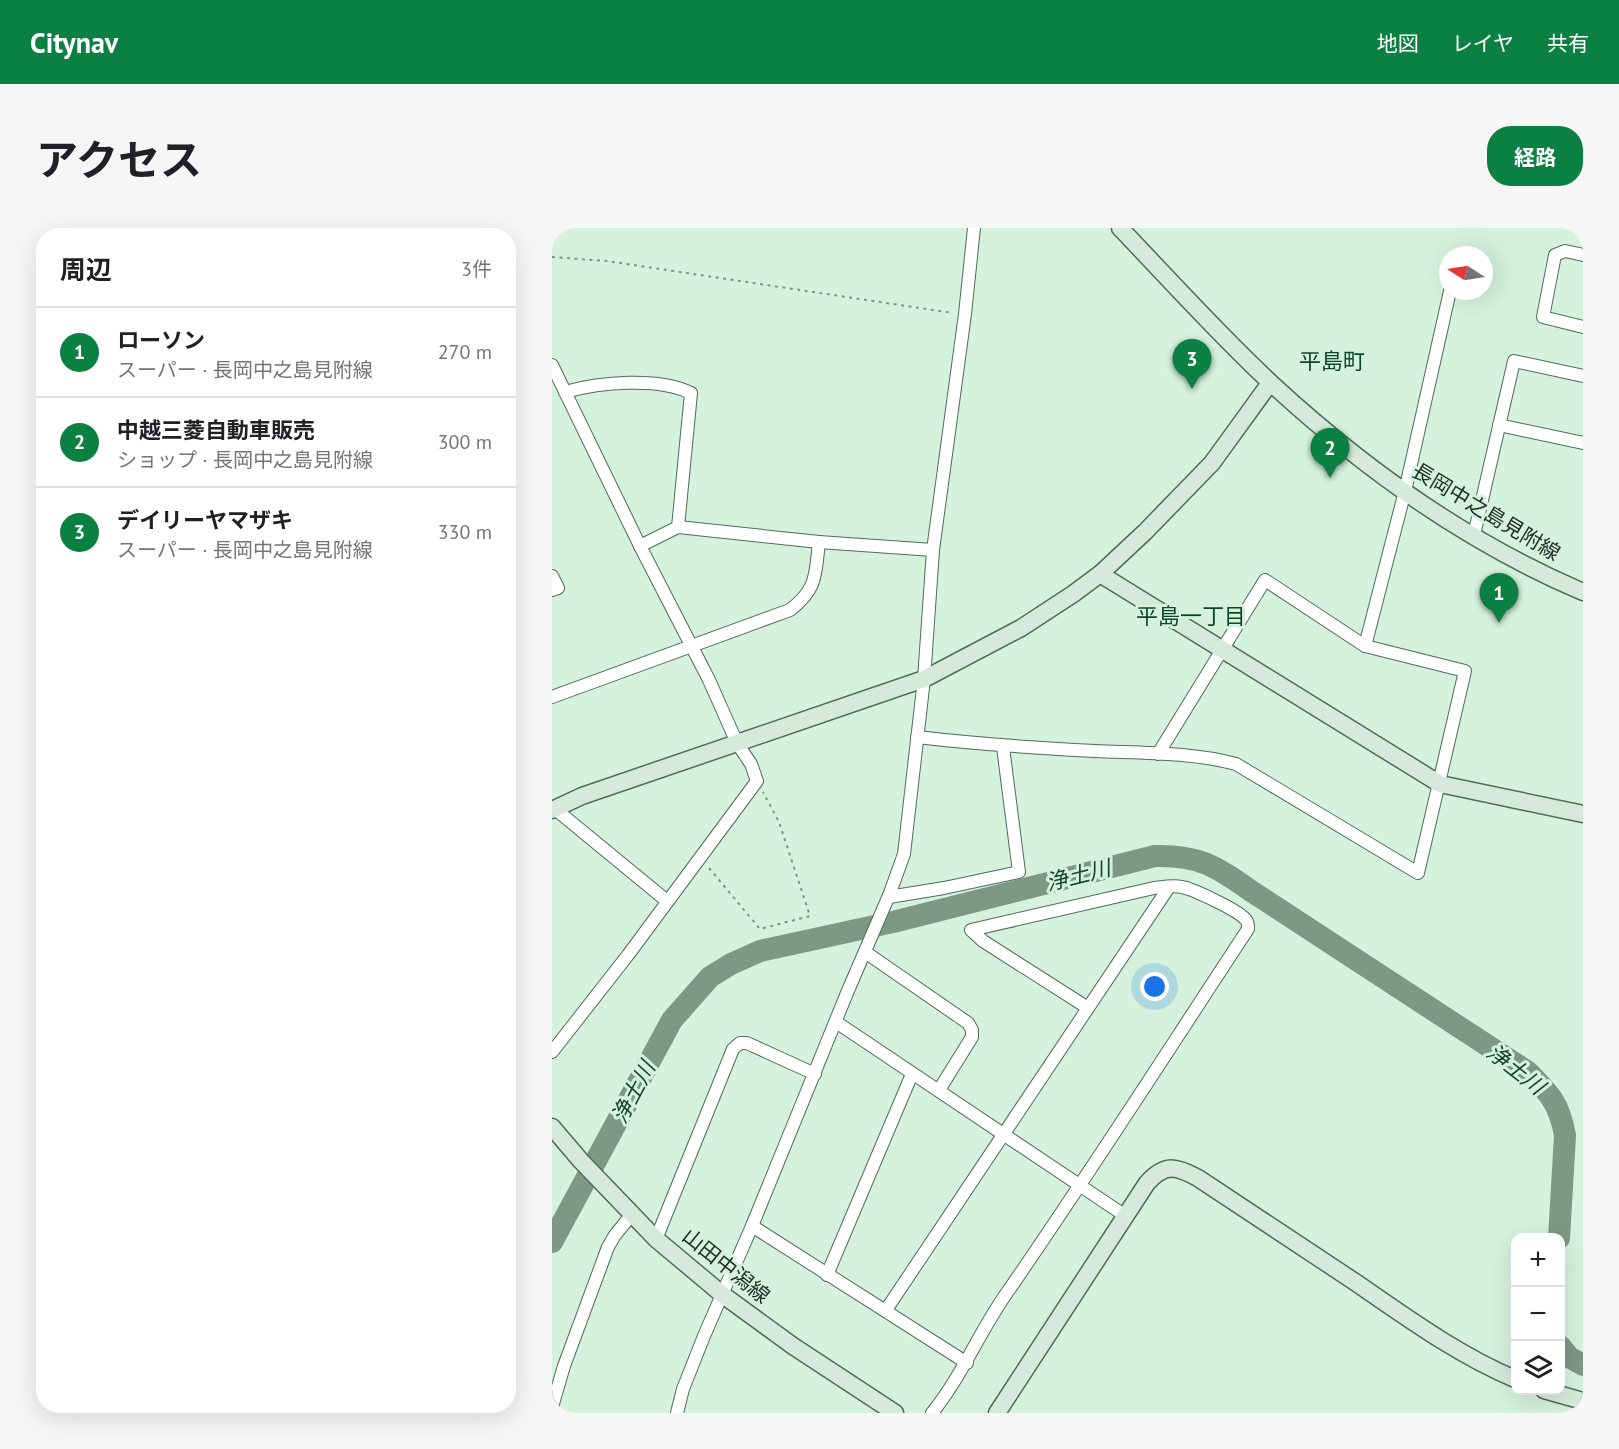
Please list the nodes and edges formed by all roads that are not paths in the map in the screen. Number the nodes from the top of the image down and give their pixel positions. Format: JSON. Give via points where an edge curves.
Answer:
{"nodes":[{"id":1,"x":974,"y":228,"type":"edge"},
{"id":2,"x":1120,"y":228,"type":"edge"},
{"id":3,"x":1583,"y":255,"type":"edge"},
{"id":4,"x":1448,"y":300,"type":"edge"},
{"id":5,"x":1583,"y":327,"type":"edge"},
{"id":6,"x":552,"y":365,"type":"edge"},
{"id":7,"x":1583,"y":376,"type":"edge"},
{"id":8,"x":1270,"y":382,"type":"junction"},
{"id":9,"x":565,"y":392,"type":"junction"},
{"id":10,"x":1499,"y":425,"type":"junction"},
{"id":11,"x":1583,"y":442,"type":"edge"},
{"id":12,"x":1405,"y":491,"type":"junction"},
{"id":13,"x":678,"y":526,"type":"junction"},
{"id":14,"x":1474,"y":535,"type":"junction"},
{"id":15,"x":819,"y":542,"type":"junction"},
{"id":16,"x":640,"y":546,"type":"junction"},
{"id":17,"x":933,"y":550,"type":"junction"},
{"id":18,"x":1100,"y":574,"type":"junction"},
{"id":19,"x":552,"y":576,"type":"edge"},
{"id":20,"x":552,"y":590,"type":"edge"},
{"id":21,"x":1583,"y":592,"type":"edge"},
{"id":22,"x":692,"y":646,"type":"junction"},
{"id":23,"x":1365,"y":646,"type":"junction"},
{"id":24,"x":1222,"y":649,"type":"junction"},
{"id":25,"x":924,"y":680,"type":"junction"},
{"id":26,"x":552,"y":697,"type":"edge"},
{"id":27,"x":917,"y":737,"type":"junction"},
{"id":28,"x":737,"y":743,"type":"junction"},
{"id":29,"x":1003,"y":747,"type":"junction"},
{"id":30,"x":1158,"y":754,"type":"junction"},
{"id":31,"x":1440,"y":784,"type":"junction"},
{"id":32,"x":553,"y":809,"type":"edge"},
{"id":33,"x":1583,"y":814,"type":"edge"},
{"id":34,"x":1169,"y":886,"type":"junction"},
{"id":35,"x":889,"y":897,"type":"junction"},
{"id":36,"x":667,"y":901,"type":"junction"},
{"id":37,"x":866,"y":949,"type":"junction"},
{"id":38,"x":1088,"y":1008,"type":"junction"},
{"id":39,"x":836,"y":1022,"type":"junction"},
{"id":40,"x":552,"y":1052,"type":"edge"},
{"id":41,"x":815,"y":1074,"type":"junction"},
{"id":42,"x":912,"y":1074,"type":"junction"},
{"id":43,"x":939,"y":1090,"type":"junction"},
{"id":44,"x":552,"y":1127,"type":"edge"},
{"id":45,"x":1003,"y":1135,"type":"junction"},
{"id":46,"x":1081,"y":1186,"type":"junction"},
{"id":47,"x":633,"y":1214,"type":"junction"},
{"id":48,"x":1127,"y":1217,"type":"junction"},
{"id":49,"x":752,"y":1226,"type":"junction"},
{"id":50,"x":656,"y":1239,"type":"junction"},
{"id":51,"x":827,"y":1275,"type":"junction"},
{"id":52,"x":723,"y":1295,"type":"junction"},
{"id":53,"x":885,"y":1310,"type":"junction"},
{"id":54,"x":967,"y":1364,"type":"junction"},
{"id":55,"x":1511,"y":1377,"type":"edge"},
{"id":56,"x":1562,"y":1395,"type":"edge"},
{"id":57,"x":1583,"y":1401,"type":"edge"},
{"id":58,"x":552,"y":1407,"type":"edge"},
{"id":59,"x":677,"y":1413,"type":"edge"},
{"id":60,"x":895,"y":1413,"type":"edge"},
{"id":61,"x":932,"y":1413,"type":"edge"},
{"id":62,"x":997,"y":1413,"type":"edge"}],
"edges":[{"from":1,"to":17,"type":"street"},
{"from":2,"to":8,"type":"street","name":"長岡中之島見附線"},
{"from":3,"to":5,"type":"street","via":[[1565,251],[1555,255],[1544,317]]},
{"from":4,"to":12,"type":"street"},
{"from":6,"to":9,"type":"street"},
{"from":7,"to":10,"type":"street","via":[[1514,361]]},
{"from":8,"to":12,"type":"street","name":"長岡中之島見附線","via":[[1319,426]]},
{"from":8,"to":18,"type":"street","via":[[1212,463]]},
{"from":9,"to":13,"type":"street","via":[[636,383],[691,393]]},
{"from":9,"to":16,"type":"street"},
{"from":10,"to":11,"type":"street"},
{"from":10,"to":14,"type":"street"},
{"from":12,"to":14,"type":"street","name":"長岡中之島見附線"},
{"from":12,"to":23,"type":"street"},
{"from":13,"to":15,"type":"street"},
{"from":13,"to":16,"type":"street"},
{"from":14,"to":21,"type":"street","name":"長岡中之島見附線"},
{"from":15,"to":17,"type":"street"},
{"from":15,"to":22,"type":"street","via":[[812,587],[799,603],[790,610]]},
{"from":16,"to":22,"type":"street"},
{"from":17,"to":25,"type":"street"},
{"from":18,"to":24,"type":"street"},
{"from":18,"to":25,"type":"street","via":[[1021,628]]},
{"from":19,"to":20,"type":"street","via":[[558,588]]},
{"from":22,"to":26,"type":"street"},
{"from":22,"to":28,"type":"street"},
{"from":23,"to":24,"type":"street","via":[[1265,580]]},
{"from":23,"to":31,"type":"street","via":[[1465,671]]},
{"from":24,"to":30,"type":"street"},
{"from":24,"to":31,"type":"street"},
{"from":25,"to":27,"type":"street"},
{"from":25,"to":28,"type":"street"},
{"from":27,"to":29,"type":"street"},
{"from":27,"to":35,"type":"street","via":[[904,854]]},
{"from":28,"to":32,"type":"street"},
{"from":28,"to":36,"type":"street","via":[[752,764],[757,781]]},
{"from":29,"to":30,"type":"street"},
{"from":29,"to":35,"type":"street","via":[[1019,872]]},
{"from":30,"to":31,"type":"street","via":[[1236,764],[1419,873]]},
{"from":31,"to":33,"type":"street"},
{"from":32,"to":36,"type":"street"},
{"from":34,"to":38,"type":"street"},
{"from":34,"to":38,"type":"street","via":[[971,930]]},
{"from":34,"to":46,"type":"street","via":[[1183,887],[1216,901],[1241,915],[1248,929]]},
{"from":35,"to":37,"type":"street"},
{"from":36,"to":40,"type":"street"},
{"from":37,"to":39,"type":"street"},
{"from":37,"to":43,"type":"street","via":[[968,1023],[972,1030],[972,1037]]},
{"from":38,"to":45,"type":"street"},
{"from":39,"to":41,"type":"street"},
{"from":39,"to":42,"type":"street"},
{"from":41,"to":49,"type":"street"},
{"from":41,"to":50,"type":"street","via":[[747,1043],[733,1049]]},
{"from":42,"to":43,"type":"street"},
{"from":42,"to":51,"type":"street"},
{"from":43,"to":45,"type":"street"},
{"from":44,"to":47,"type":"street","name":"山田中潟線"},
{"from":45,"to":46,"type":"street"},
{"from":45,"to":53,"type":"street"},
{"from":46,"to":48,"type":"street"},
{"from":46,"to":54,"type":"street","via":[[978,1338]]},
{"from":47,"to":50,"type":"street","name":"山田中潟線"},
{"from":47,"to":58,"type":"street","via":[[608,1247]]},
{"from":48,"to":55,"type":"street","via":[[1155,1175],[1163,1169],[1179,1169],[1455,1347]]},
{"from":48,"to":62,"type":"street"},
{"from":49,"to":51,"type":"street"},
{"from":49,"to":52,"type":"street"},
{"from":50,"to":52,"type":"street","name":"山田中潟線"},
{"from":51,"to":53,"type":"street"},
{"from":52,"to":59,"type":"street"},
{"from":52,"to":60,"type":"street","name":"山田中潟線"},
{"from":53,"to":54,"type":"street"},
{"from":54,"to":61,"type":"street"},
{"from":56,"to":57,"type":"street"}]}
